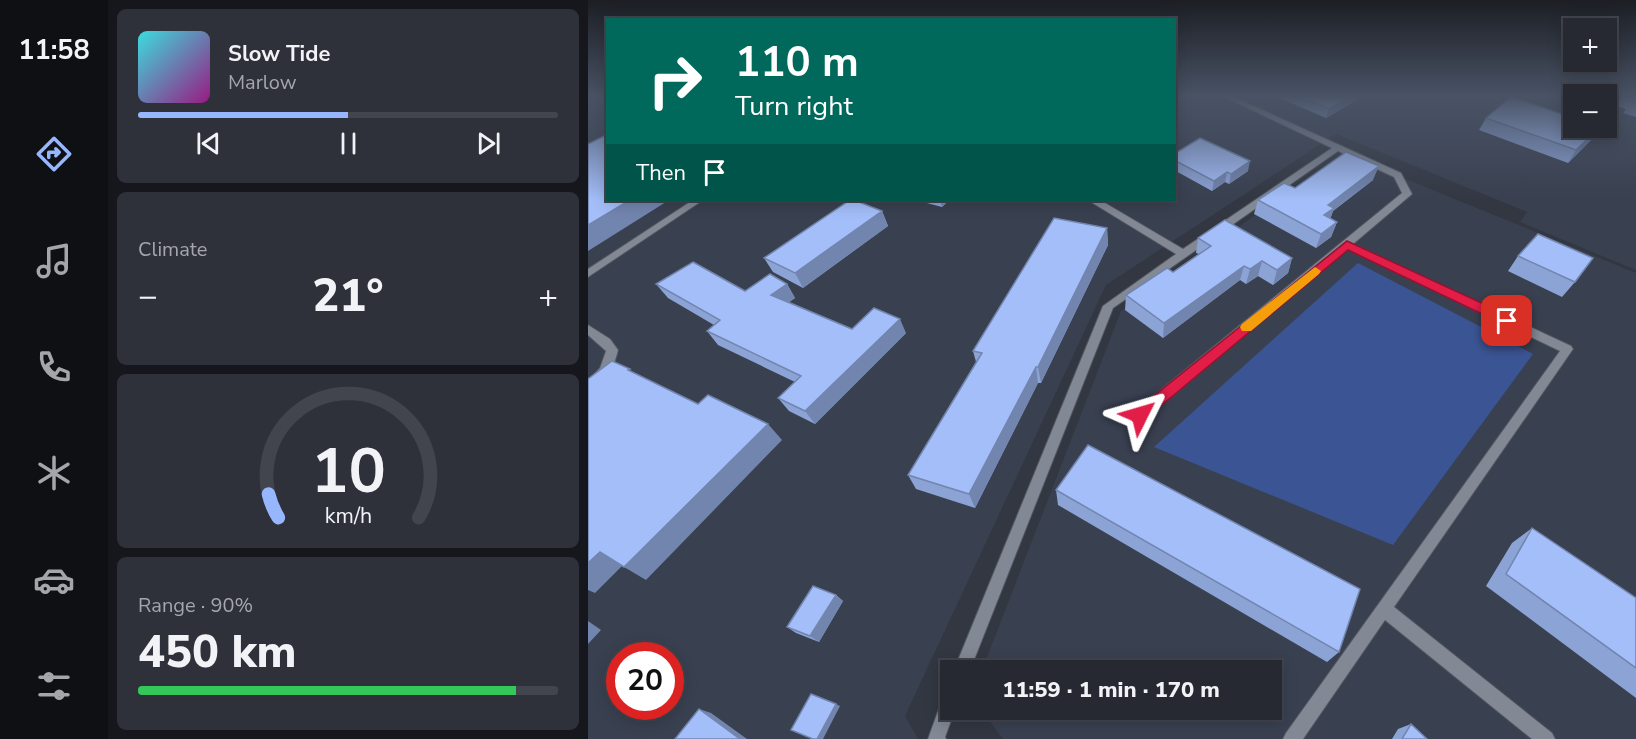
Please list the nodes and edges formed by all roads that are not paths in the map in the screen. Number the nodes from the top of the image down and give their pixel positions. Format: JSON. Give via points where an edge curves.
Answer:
{"nodes":[{"id":1,"x":1304,"y":131,"type":"edge"},
{"id":2,"x":1338,"y":147,"type":"junction"},
{"id":3,"x":697,"y":201,"type":"edge"},
{"id":4,"x":1096,"y":201,"type":"edge"},
{"id":5,"x":1347,"y":245,"type":"junction"},
{"id":6,"x":1183,"y":254,"type":"junction"},
{"id":7,"x":588,"y":274,"type":"edge"},
{"id":8,"x":588,"y":329,"type":"edge"},
{"id":9,"x":588,"y":387,"type":"edge"},
{"id":10,"x":1140,"y":415,"type":"dead end"},
{"id":11,"x":1384,"y":609,"type":"junction"},
{"id":12,"x":966,"y":660,"type":"edge"},
{"id":13,"x":943,"y":720,"type":"edge"},
{"id":14,"x":937,"y":739,"type":"edge"},
{"id":15,"x":1292,"y":739,"type":"edge"},
{"id":16,"x":1546,"y":739,"type":"edge"}],
"edges":[{"from":1,"to":2,"type":"lane"},
{"from":2,"to":5,"type":"lane","via":[[1398,175],[1407,194]]},
{"from":2,"to":6,"type":"lane"},
{"from":3,"to":7,"type":"lane"},
{"from":4,"to":6,"type":"lane"},
{"from":5,"to":10,"type":"lane"},
{"from":5,"to":11,"type":"lane","via":[[1567,349]]},
{"from":6,"to":12,"type":"lane","via":[[1108,306]]},
{"from":8,"to":9,"type":"lane","via":[[612,350],[610,364]]},
{"from":11,"to":15,"type":"lane"},
{"from":11,"to":16,"type":"lane"},
{"from":13,"to":14,"type":"lane"}]}
